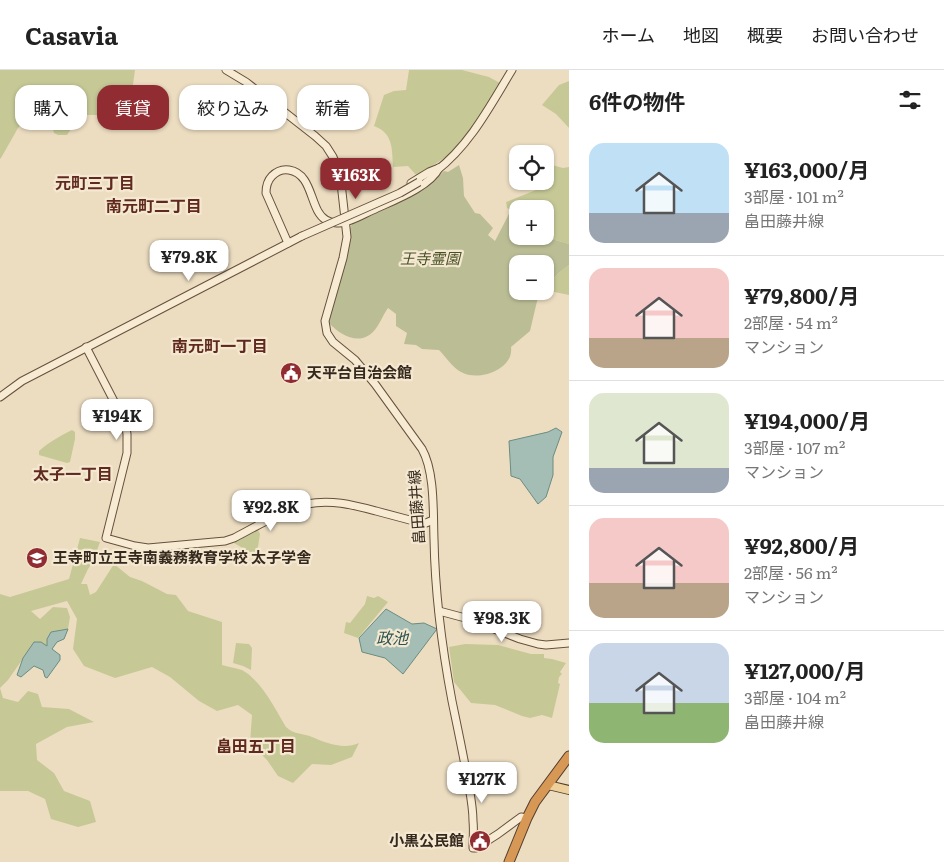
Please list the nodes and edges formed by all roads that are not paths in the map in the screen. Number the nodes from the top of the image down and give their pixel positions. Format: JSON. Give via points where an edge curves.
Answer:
{"nodes":[{"id":1,"x":226,"y":70,"type":"edge"},
{"id":2,"x":512,"y":70,"type":"edge"},
{"id":3,"x":440,"y":168,"type":"junction"},
{"id":4,"x":345,"y":218,"type":"junction"},
{"id":5,"x":288,"y":243,"type":"junction"},
{"id":6,"x":86,"y":347,"type":"junction"},
{"id":7,"x":0,"y":397,"type":"edge"},
{"id":8,"x":433,"y":520,"type":"junction"},
{"id":9,"x":439,"y":611,"type":"junction"},
{"id":10,"x":569,"y":643,"type":"edge"},
{"id":11,"x":569,"y":756,"type":"edge"},
{"id":12,"x":548,"y":785,"type":"junction"},
{"id":13,"x":569,"y":790,"type":"edge"},
{"id":14,"x":527,"y":818,"type":"junction"},
{"id":15,"x":509,"y":862,"type":"edge"}],
"edges":[{"from":1,"to":4,"type":"street","name":"畠田藤井線","via":[[246,82],[326,146],[339,170]]},
{"from":2,"to":3,"type":"street","via":[[475,130]]},
{"from":3,"to":4,"type":"street","via":[[411,192]]},
{"from":3,"to":5,"type":"street","bridge":true,"via":[[400,193]]},
{"from":4,"to":5,"type":"street","via":[[338,223],[327,220],[318,211],[300,174],[291,170],[276,173],[266,188],[267,197]]},
{"from":4,"to":8,"type":"street","name":"畠田藤井線","via":[[347,237],[325,320],[326,333],[375,384],[426,456]]},
{"from":5,"to":6,"type":"street"},
{"from":6,"to":7,"type":"street","via":[[22,381]]},
{"from":6,"to":8,"type":"street","via":[[119,411],[127,434],[127,453],[106,538],[153,548],[225,541],[295,508],[321,502],[349,504],[421,523]]},
{"from":8,"to":9,"type":"street","name":"畠田藤井線"},
{"from":9,"to":10,"type":"street","via":[[538,644]]},
{"from":9,"to":14,"type":"street","name":"畠田藤井線","via":[[472,805],[473,848],[519,818]]},
{"from":11,"to":12,"type":"highway"},
{"from":12,"to":13,"type":"main road"},
{"from":12,"to":14,"type":"highway"},
{"from":14,"to":15,"type":"highway"}]}
